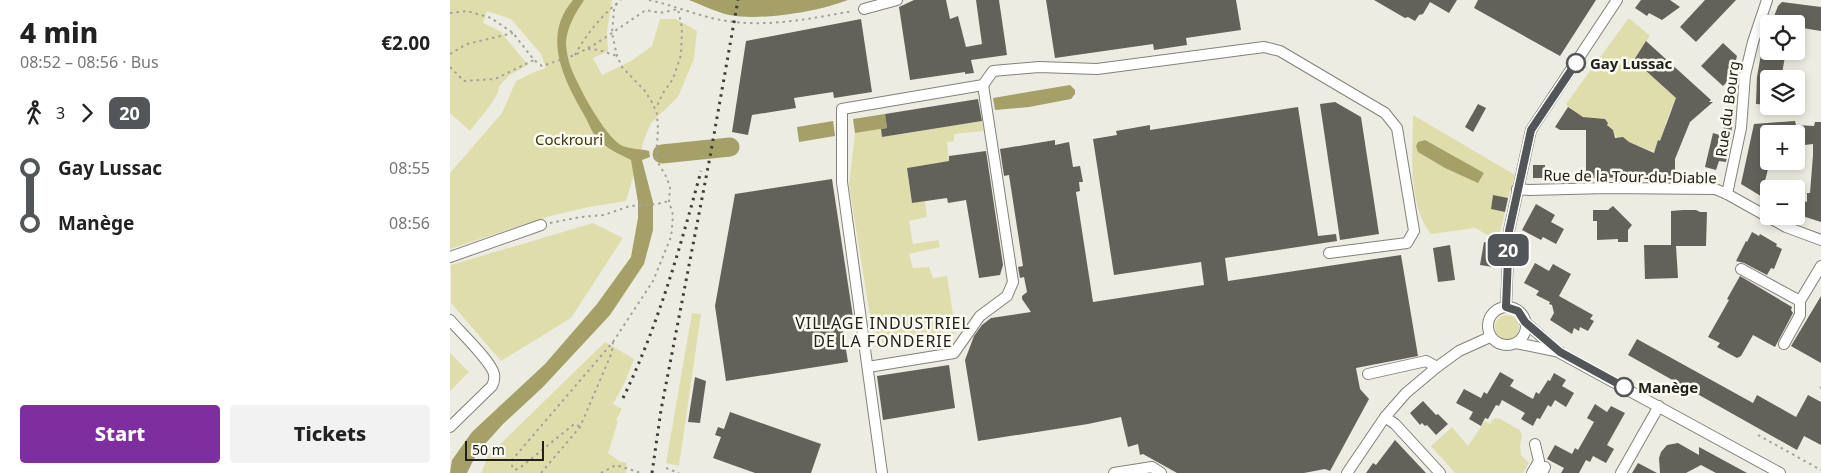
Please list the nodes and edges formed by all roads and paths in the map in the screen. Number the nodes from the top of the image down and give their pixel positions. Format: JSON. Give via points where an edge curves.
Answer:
{"nodes":[{"id":1,"x":621,"y":0,"type":"edge"},
{"id":2,"x":650,"y":0,"type":"edge"},
{"id":3,"x":897,"y":0,"type":"edge"},
{"id":4,"x":1617,"y":0,"type":"edge"},
{"id":5,"x":1767,"y":0,"type":"edge"},
{"id":6,"x":617,"y":3,"type":"junction"},
{"id":7,"x":678,"y":9,"type":"junction"},
{"id":8,"x":864,"y":9,"type":"joint"},
{"id":9,"x":450,"y":12,"type":"edge"},
{"id":10,"x":513,"y":33,"type":"junction"},
{"id":11,"x":612,"y":33,"type":"junction"},
{"id":12,"x":586,"y":49,"type":"junction"},
{"id":13,"x":450,"y":54,"type":"edge"},
{"id":14,"x":575,"y":55,"type":"junction"},
{"id":15,"x":617,"y":56,"type":"junction"},
{"id":16,"x":534,"y":60,"type":"junction"},
{"id":17,"x":450,"y":67,"type":"edge"},
{"id":18,"x":983,"y":85,"type":"junction"},
{"id":19,"x":656,"y":109,"type":"junction"},
{"id":20,"x":1517,"y":188,"type":"junction"},
{"id":21,"x":1727,"y":194,"type":"junction"},
{"id":22,"x":669,"y":201,"type":"junction"},
{"id":23,"x":541,"y":225,"type":"joint"},
{"id":24,"x":1821,"y":240,"type":"edge"},
{"id":25,"x":1330,"y":253,"type":"dead end"},
{"id":26,"x":450,"y":257,"type":"edge"},
{"id":27,"x":1821,"y":266,"type":"edge"},
{"id":28,"x":1742,"y":269,"type":"dead end"},
{"id":29,"x":1800,"y":301,"type":"junction"},
{"id":30,"x":1506,"y":307,"type":"junction"},
{"id":31,"x":450,"y":320,"type":"edge"},
{"id":32,"x":1525,"y":322,"type":"junction"},
{"id":33,"x":1490,"y":337,"type":"junction"},
{"id":34,"x":613,"y":342,"type":"junction"},
{"id":35,"x":1516,"y":343,"type":"junction"},
{"id":36,"x":1784,"y":344,"type":"dead end"},
{"id":37,"x":1560,"y":352,"type":"junction"},
{"id":38,"x":1437,"y":366,"type":"junction"},
{"id":39,"x":868,"y":367,"type":"junction"},
{"id":40,"x":1368,"y":374,"type":"dead end"},
{"id":41,"x":1659,"y":406,"type":"junction"},
{"id":42,"x":1386,"y":417,"type":"junction"},
{"id":43,"x":580,"y":427,"type":"junction"},
{"id":44,"x":450,"y":428,"type":"edge"},
{"id":45,"x":1758,"y":435,"type":"dead end"},
{"id":46,"x":1535,"y":444,"type":"dead end"},
{"id":47,"x":666,"y":468,"type":"dead end"},
{"id":48,"x":1821,"y":470,"type":"edge"},
{"id":49,"x":541,"y":473,"type":"edge"},
{"id":50,"x":601,"y":473,"type":"edge"},
{"id":51,"x":641,"y":473,"type":"edge"},
{"id":52,"x":679,"y":473,"type":"edge"},
{"id":53,"x":882,"y":473,"type":"edge"},
{"id":54,"x":1114,"y":473,"type":"edge"},
{"id":55,"x":1161,"y":473,"type":"edge"},
{"id":56,"x":1347,"y":473,"type":"edge"},
{"id":57,"x":1440,"y":473,"type":"edge"},
{"id":58,"x":1532,"y":473,"type":"edge"},
{"id":59,"x":1621,"y":473,"type":"edge"},
{"id":60,"x":1780,"y":473,"type":"edge"}],
"edges":[{"from":1,"to":6,"type":"path"},
{"from":2,"to":7,"type":"path"},
{"from":3,"to":8,"type":"street"},
{"from":4,"to":20,"type":"street","via":[[1531,130]]},
{"from":5,"to":21,"type":"street","name":"Rue du Bourg","via":[[1745,75],[1741,128]]},
{"from":6,"to":11,"type":"path"},
{"from":6,"to":14,"type":"path","via":[[602,16]]},
{"from":7,"to":8,"type":"path","via":[[718,20],[768,23],[808,20]]},
{"from":7,"to":11,"type":"path","via":[[660,13],[646,10]]},
{"from":7,"to":19,"type":"path","via":[[682,28],[681,55],[673,79]]},
{"from":9,"to":10,"type":"path","via":[[467,11],[491,18]]},
{"from":10,"to":13,"type":"path","via":[[467,44]]},
{"from":10,"to":16,"type":"path"},
{"from":11,"to":12,"type":"path"},
{"from":11,"to":15,"type":"path"},
{"from":12,"to":14,"type":"path"},
{"from":12,"to":15,"type":"path"},
{"from":14,"to":16,"type":"path","via":[[542,66]]},
{"from":15,"to":19,"type":"path"},
{"from":16,"to":17,"type":"path","via":[[494,79],[464,81]]},
{"from":18,"to":25,"type":"street","via":[[993,71],[1040,67],[1097,69],[1264,47],[1280,51],[1385,113],[1398,128],[1414,231],[1407,243]]},
{"from":18,"to":39,"type":"street","via":[[1013,282],[1007,296],[980,316],[954,353]]},
{"from":18,"to":39,"type":"street","via":[[842,109],[842,182]]},
{"from":19,"to":22,"type":"path","via":[[656,159],[667,178]]},
{"from":20,"to":21,"type":"street","name":"Rue de la Tour-du-Diable","via":[[1706,189]]},
{"from":20,"to":30,"type":"street","via":[[1509,231]]},
{"from":21,"to":24,"type":"street","name":"Rue de la Tour-du-Diable","via":[[1786,227]]},
{"from":22,"to":23,"type":"path"},
{"from":22,"to":34,"type":"path","via":[[672,228],[658,272]]},
{"from":23,"to":26,"type":"street"},
{"from":27,"to":29,"type":"street"},
{"from":28,"to":29,"type":"street"},
{"from":29,"to":36,"type":"street","via":[[1800,315]]},
{"from":30,"to":32,"type":"street","via":[[1518,311]]},
{"from":30,"to":33,"type":"street","via":[[1499,308],[1490,318]]},
{"from":31,"to":44,"type":"street","via":[[489,364],[495,380]]},
{"from":32,"to":35,"type":"street","via":[[1524,334]]},
{"from":32,"to":37,"type":"street"},
{"from":33,"to":35,"type":"street","via":[[1502,345]]},
{"from":33,"to":38,"type":"street","via":[[1459,351]]},
{"from":34,"to":43,"type":"path","via":[[612,352]]},
{"from":34,"to":43,"type":"path","via":[[512,460],[512,466],[515,470],[521,467],[573,426]]},
{"from":35,"to":37,"type":"street"},
{"from":37,"to":41,"type":"street"},
{"from":38,"to":40,"type":"street","via":[[1426,361]]},
{"from":38,"to":42,"type":"street"},
{"from":39,"to":53,"type":"street"},
{"from":41,"to":59,"type":"street"},
{"from":41,"to":60,"type":"street"},
{"from":42,"to":56,"type":"street"},
{"from":42,"to":57,"type":"street"},
{"from":43,"to":49,"type":"path"},
{"from":45,"to":48,"type":"path"},
{"from":46,"to":58,"type":"street","via":[[1539,461]]},
{"from":47,"to":52,"type":"path"},
{"from":50,"to":51,"type":"path","via":[[616,465]]},
{"from":54,"to":55,"type":"street","via":[[1152,467]]}]}
